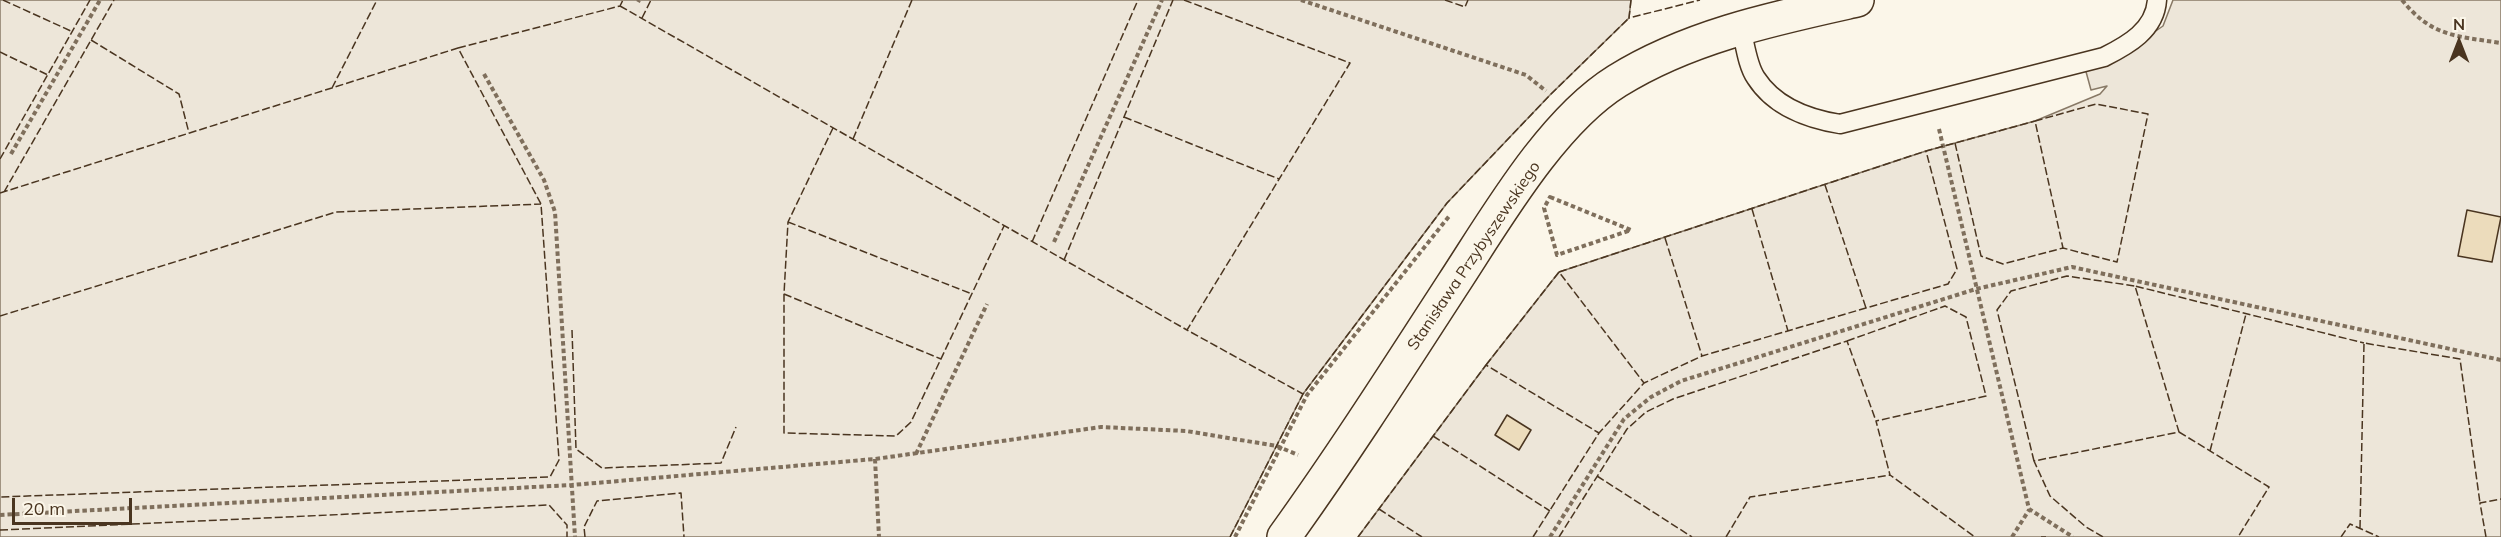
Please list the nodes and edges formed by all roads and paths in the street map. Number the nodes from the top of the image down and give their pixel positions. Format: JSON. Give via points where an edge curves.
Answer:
{"nodes":[{"id":1,"x":99,"y":0,"type":"edge"},
{"id":2,"x":1162,"y":0,"type":"edge"},
{"id":3,"x":1301,"y":0,"type":"edge"},
{"id":4,"x":1857,"y":0,"type":"edge"},
{"id":5,"x":2157,"y":0,"type":"edge"},
{"id":6,"x":2402,"y":0,"type":"edge"},
{"id":7,"x":1741,"y":28,"type":"junction"},
{"id":8,"x":2501,"y":43,"type":"edge"},
{"id":9,"x":484,"y":74,"type":"dead end"},
{"id":10,"x":1932,"y":99,"type":"junction"},
{"id":11,"x":1571,"y":119,"type":"junction"},
{"id":12,"x":11,"y":154,"type":"dead end"},
{"id":13,"x":1546,"y":204,"type":"joint"},
{"id":14,"x":1451,"y":214,"type":"dead end"},
{"id":15,"x":1054,"y":242,"type":"dead end"},
{"id":16,"x":1976,"y":289,"type":"junction"},
{"id":17,"x":987,"y":304,"type":"dead end"},
{"id":18,"x":2501,"y":360,"type":"edge"},
{"id":19,"x":1281,"y":447,"type":"junction"},
{"id":20,"x":916,"y":454,"type":"junction"},
{"id":21,"x":875,"y":459,"type":"junction"},
{"id":22,"x":1330,"y":473,"type":"junction"},
{"id":23,"x":572,"y":485,"type":"junction"},
{"id":24,"x":2029,"y":510,"type":"junction"},
{"id":25,"x":0,"y":515,"type":"edge"},
{"id":26,"x":575,"y":537,"type":"edge"},
{"id":27,"x":879,"y":537,"type":"edge"},
{"id":28,"x":1235,"y":537,"type":"edge"},
{"id":29,"x":1284,"y":537,"type":"edge"},
{"id":30,"x":1550,"y":537,"type":"edge"},
{"id":31,"x":2012,"y":537,"type":"edge"},
{"id":32,"x":2073,"y":537,"type":"edge"}],
"edges":[{"from":1,"to":12,"type":"path"},
{"from":2,"to":15,"type":"path"},
{"from":3,"to":11,"type":"path","via":[[1526,75],[1550,94]]},
{"from":4,"to":7,"type":"street","name":"Stanisława Przybyszewskiego"},
{"from":5,"to":10,"type":"lane","via":[[2156,10],[2142,32],[2104,57]]},
{"from":6,"to":8,"type":"path","via":[[2416,18],[2446,34]]},
{"from":7,"to":10,"type":"lane","via":[[1754,76],[1770,95],[1816,121],[1840,124]]},
{"from":7,"to":11,"type":"street","name":"Stanisława Przybyszewskiego","via":[[1669,54],[1616,81]]},
{"from":9,"to":23,"type":"path","via":[[544,180],[555,212]]},
{"from":10,"to":16,"type":"path"},
{"from":11,"to":22,"type":"street","name":"Stanisława Przybyszewskiego","via":[[1502,210]]},
{"from":13,"to":13,"type":"path","via":[[1550,197],[1631,230],[1557,255]]},
{"from":14,"to":19,"type":"path","via":[[1307,395]]},
{"from":16,"to":18,"type":"path","via":[[2072,267]]},
{"from":16,"to":24,"type":"path"},
{"from":16,"to":30,"type":"path","via":[[1681,381],[1651,397],[1624,419]]},
{"from":17,"to":20,"type":"path"},
{"from":19,"to":20,"type":"path","via":[[1186,431],[1101,427]]},
{"from":19,"to":22,"type":"path"},
{"from":19,"to":28,"type":"path"},
{"from":20,"to":21,"type":"path"},
{"from":21,"to":23,"type":"path"},
{"from":21,"to":27,"type":"path"},
{"from":22,"to":29,"type":"street","name":"Stanisława Przybyszewskiego"},
{"from":23,"to":25,"type":"path"},
{"from":23,"to":26,"type":"path"},
{"from":24,"to":31,"type":"path"},
{"from":24,"to":32,"type":"path"}]}
